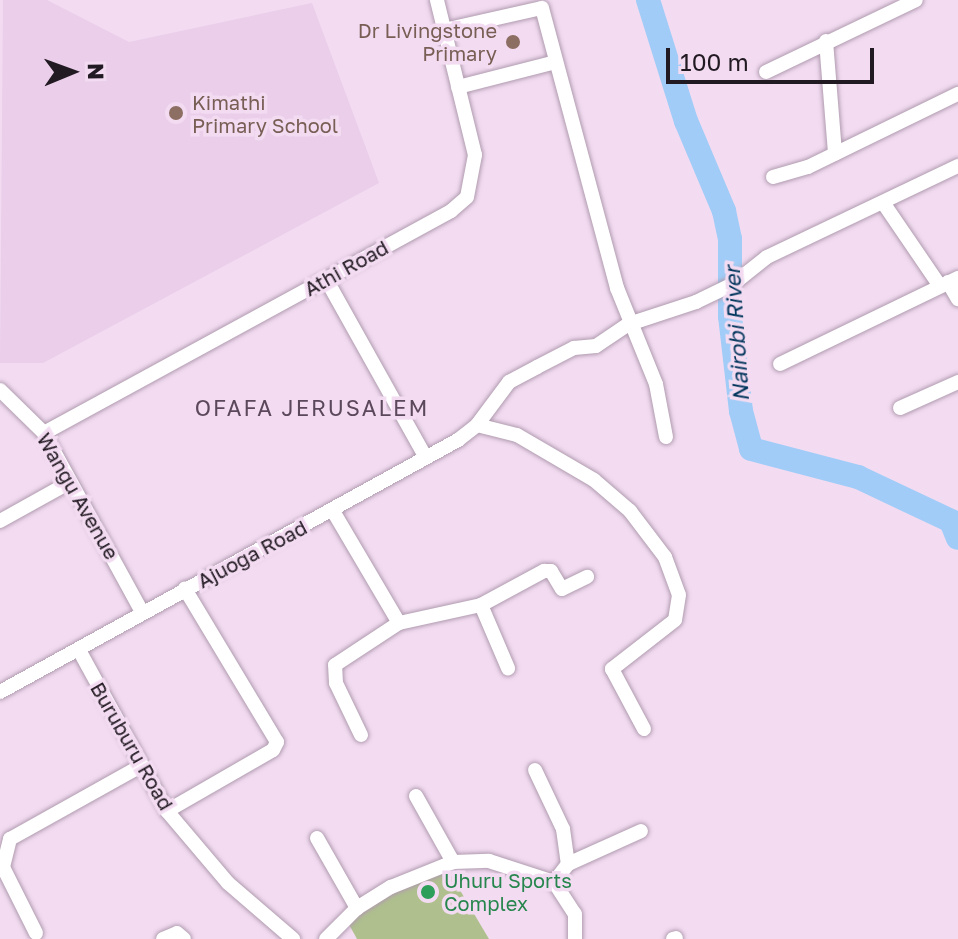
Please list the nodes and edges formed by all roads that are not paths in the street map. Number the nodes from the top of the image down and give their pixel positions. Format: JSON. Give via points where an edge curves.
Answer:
{"nodes":[{"id":1,"x":437,"y":0,"type":"edge"},
{"id":2,"x":916,"y":0,"type":"edge"},
{"id":3,"x":444,"y":30,"type":"junction"},
{"id":4,"x":826,"y":41,"type":"junction"},
{"id":5,"x":556,"y":62,"type":"junction"},
{"id":6,"x":766,"y":72,"type":"dead end"},
{"id":7,"x":458,"y":87,"type":"junction"},
{"id":8,"x":958,"y":94,"type":"edge"},
{"id":9,"x":835,"y":154,"type":"junction"},
{"id":10,"x":958,"y":166,"type":"edge"},
{"id":11,"x":773,"y":177,"type":"dead end"},
{"id":12,"x":884,"y":204,"type":"junction"},
{"id":13,"x":326,"y":279,"type":"junction"},
{"id":14,"x":949,"y":282,"type":"edge"},
{"id":15,"x":958,"y":299,"type":"edge"},
{"id":16,"x":629,"y":324,"type":"junction"},
{"id":17,"x":780,"y":364,"type":"dead end"},
{"id":18,"x":958,"y":382,"type":"edge"},
{"id":19,"x":0,"y":390,"type":"edge"},
{"id":20,"x":900,"y":408,"type":"dead end"},
{"id":21,"x":477,"y":425,"type":"junction"},
{"id":22,"x":44,"y":433,"type":"junction"},
{"id":23,"x":666,"y":437,"type":"dead end"},
{"id":24,"x":425,"y":456,"type":"junction"},
{"id":25,"x":70,"y":482,"type":"junction"},
{"id":26,"x":333,"y":511,"type":"junction"},
{"id":27,"x":0,"y":521,"type":"edge"},
{"id":28,"x":587,"y":577,"type":"dead end"},
{"id":29,"x":185,"y":589,"type":"junction"},
{"id":30,"x":481,"y":605,"type":"junction"},
{"id":31,"x":142,"y":612,"type":"junction"},
{"id":32,"x":399,"y":623,"type":"junction"},
{"id":33,"x":79,"y":650,"type":"junction"},
{"id":34,"x":508,"y":668,"type":"dead end"},
{"id":35,"x":0,"y":692,"type":"edge"},
{"id":36,"x":644,"y":729,"type":"dead end"},
{"id":37,"x":361,"y":735,"type":"dead end"},
{"id":38,"x":139,"y":767,"type":"junction"},
{"id":39,"x":535,"y":770,"type":"dead end"},
{"id":40,"x":416,"y":796,"type":"dead end"},
{"id":41,"x":167,"y":811,"type":"junction"},
{"id":42,"x":641,"y":831,"type":"dead end"},
{"id":43,"x":317,"y":838,"type":"dead end"},
{"id":44,"x":453,"y":862,"type":"junction"},
{"id":45,"x":568,"y":864,"type":"junction"},
{"id":46,"x":3,"y":874,"type":"edge"},
{"id":47,"x":554,"y":882,"type":"junction"},
{"id":48,"x":357,"y":908,"type":"junction"},
{"id":49,"x":36,"y":933,"type":"dead end"},
{"id":50,"x":163,"y":939,"type":"edge"},
{"id":51,"x":184,"y":939,"type":"edge"},
{"id":52,"x":293,"y":939,"type":"edge"},
{"id":53,"x":326,"y":939,"type":"edge"},
{"id":54,"x":575,"y":939,"type":"edge"}],
"edges":[{"from":1,"to":3,"type":"street","name":"Athi Road"},
{"from":2,"to":4,"type":"street"},
{"from":3,"to":5,"type":"street","via":[[539,6]]},
{"from":3,"to":7,"type":"street","name":"Athi Road"},
{"from":4,"to":6,"type":"street"},
{"from":4,"to":9,"type":"street"},
{"from":5,"to":7,"type":"street"},
{"from":5,"to":16,"type":"street"},
{"from":7,"to":13,"type":"street","name":"Athi Road","via":[[475,155],[467,197]]},
{"from":8,"to":9,"type":"street"},
{"from":9,"to":11,"type":"street"},
{"from":10,"to":12,"type":"street","name":"Ajuoga Road"},
{"from":12,"to":14,"type":"street"},
{"from":12,"to":16,"type":"street","name":"Ajuoga Road","via":[[767,257],[733,284],[696,302]]},
{"from":13,"to":22,"type":"street","name":"Athi Road"},
{"from":13,"to":24,"type":"street"},
{"from":14,"to":15,"type":"street"},
{"from":14,"to":17,"type":"street"},
{"from":16,"to":21,"type":"street","name":"Ajuoga Road","via":[[596,346],[574,348],[509,382]]},
{"from":16,"to":23,"type":"street","via":[[656,384]]},
{"from":18,"to":20,"type":"street"},
{"from":19,"to":22,"type":"street","name":"Wangu Avenue"},
{"from":21,"to":24,"type":"street","name":"Ajuoga Road"},
{"from":21,"to":36,"type":"street","via":[[517,435],[594,480],[630,511],[670,566],[679,595],[675,620],[612,669]]},
{"from":22,"to":25,"type":"street","name":"Wangu Avenue"},
{"from":24,"to":26,"type":"street","name":"Ajuoga Road"},
{"from":25,"to":27,"type":"street"},
{"from":25,"to":31,"type":"street","name":"Wangu Avenue"},
{"from":26,"to":29,"type":"street","name":"Ajuoga Road"},
{"from":26,"to":32,"type":"street"},
{"from":28,"to":30,"type":"street","via":[[562,589],[551,571],[544,571]]},
{"from":29,"to":31,"type":"street","name":"Ajuoga Road"},
{"from":29,"to":41,"type":"street","via":[[277,742],[273,750]]},
{"from":30,"to":32,"type":"street"},
{"from":30,"to":34,"type":"street"},
{"from":31,"to":33,"type":"street","name":"Ajuoga Road"},
{"from":32,"to":37,"type":"street","via":[[335,665],[336,683]]},
{"from":33,"to":35,"type":"street","name":"Ajuoga Road"},
{"from":33,"to":38,"type":"street","name":"Buruburu Road"},
{"from":38,"to":41,"type":"street","name":"Buruburu Road"},
{"from":38,"to":46,"type":"street","via":[[10,839]]},
{"from":39,"to":45,"type":"street","via":[[563,829]]},
{"from":40,"to":44,"type":"street"},
{"from":41,"to":52,"type":"street","name":"Buruburu Road","via":[[228,883]]},
{"from":42,"to":45,"type":"street"},
{"from":43,"to":48,"type":"street"},
{"from":44,"to":47,"type":"street","via":[[515,866]]},
{"from":44,"to":48,"type":"street"},
{"from":45,"to":47,"type":"street"},
{"from":46,"to":49,"type":"street"},
{"from":47,"to":54,"type":"street","via":[[575,914]]},
{"from":48,"to":53,"type":"street"},
{"from":50,"to":51,"type":"street","via":[[177,933]]}]}
